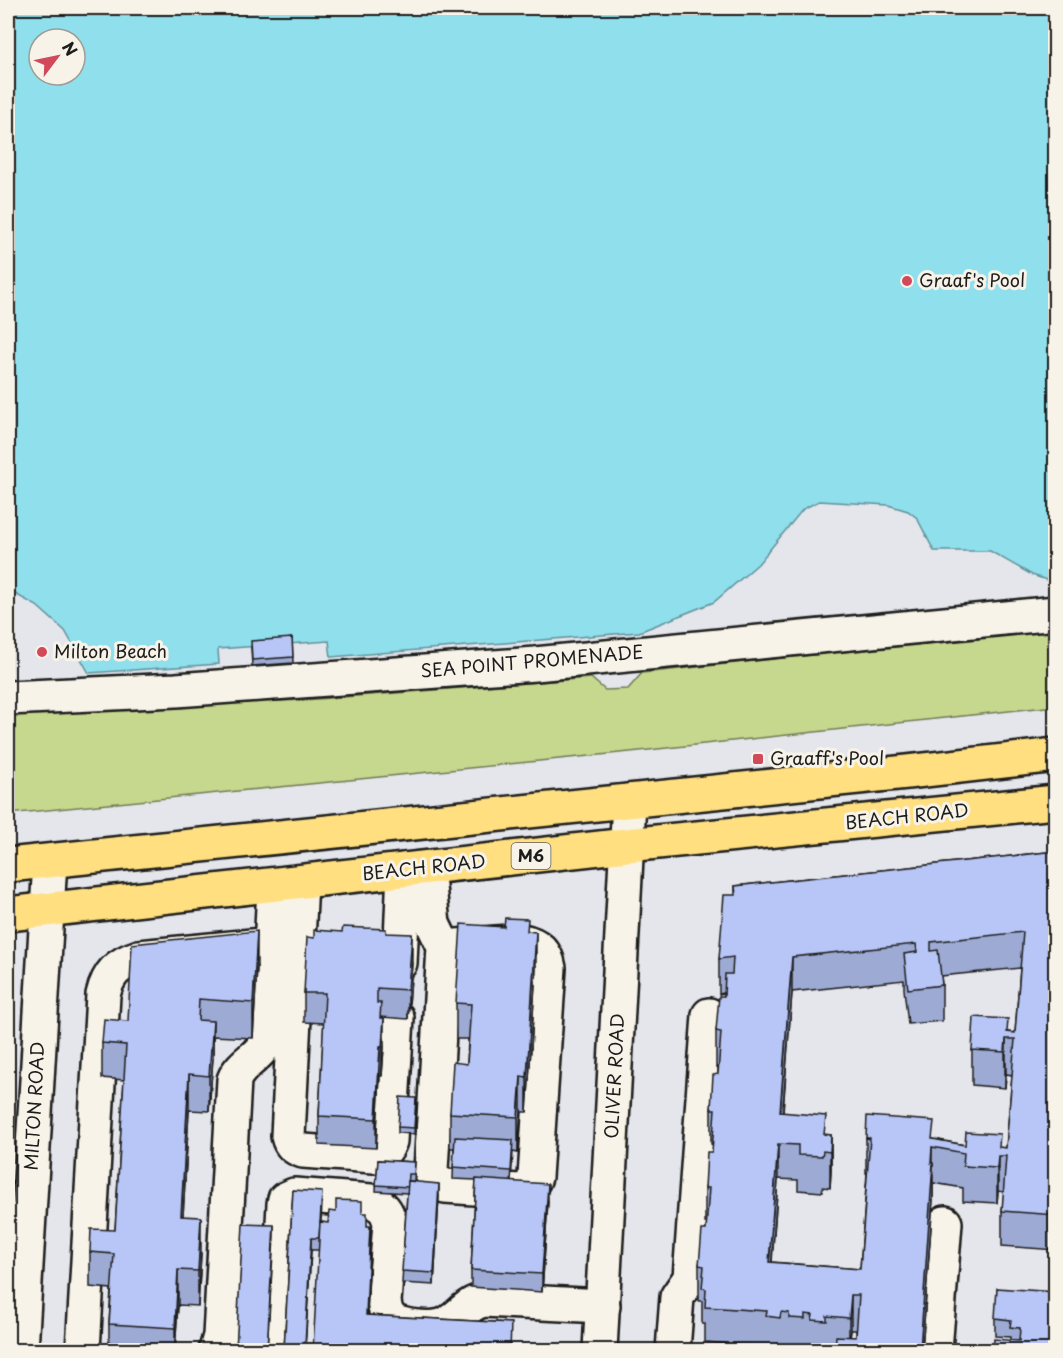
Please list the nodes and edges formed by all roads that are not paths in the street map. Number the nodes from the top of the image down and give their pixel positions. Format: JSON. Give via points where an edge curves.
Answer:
{"nodes":[{"id":1,"x":1056,"y":613,"type":"edge"},
{"id":2,"x":8,"y":698,"type":"edge"},
{"id":3,"x":1056,"y":755,"type":"edge"},
{"id":4,"x":629,"y":801,"type":"junction"},
{"id":5,"x":1056,"y":802,"type":"edge"},
{"id":6,"x":627,"y":845,"type":"junction"},
{"id":7,"x":50,"y":861,"type":"junction"},
{"id":8,"x":8,"y":865,"type":"edge"},
{"id":9,"x":415,"y":869,"type":"junction"},
{"id":10,"x":288,"y":883,"type":"junction"},
{"id":11,"x":47,"y":910,"type":"junction"},
{"id":12,"x":8,"y":914,"type":"edge"},
{"id":13,"x":272,"y":944,"type":"junction"},
{"id":14,"x":444,"y":947,"type":"junction"},
{"id":15,"x":400,"y":963,"type":"edge"},
{"id":16,"x":709,"y":1015,"type":"dead end"},
{"id":17,"x":397,"y":1018,"type":"edge"},
{"id":18,"x":945,"y":1223,"type":"dead end"},
{"id":19,"x":603,"y":1306,"type":"junction"},
{"id":20,"x":21,"y":1350,"type":"edge"},
{"id":21,"x":83,"y":1350,"type":"edge"},
{"id":22,"x":216,"y":1350,"type":"edge"},
{"id":23,"x":276,"y":1350,"type":"edge"},
{"id":24,"x":600,"y":1350,"type":"edge"},
{"id":25,"x":673,"y":1350,"type":"edge"},
{"id":26,"x":935,"y":1350,"type":"edge"}],
"edges":[{"from":1,"to":2,"type":"street","name":"SEA POINT PROMENADE","via":[[535,664]]},
{"from":3,"to":4,"type":"main road"},
{"from":4,"to":6,"type":"street","name":"OLIVER ROAD"},
{"from":4,"to":7,"type":"main road"},
{"from":5,"to":6,"type":"main road","name":"BEACH ROAD","number":"M6"},
{"from":6,"to":9,"type":"main road","name":"BEACH ROAD","number":"M6"},
{"from":6,"to":19,"type":"street","name":"OLIVER ROAD"},
{"from":7,"to":8,"type":"main road"},
{"from":7,"to":11,"type":"street","name":"MILTON ROAD"},
{"from":9,"to":10,"type":"main road","name":"BEACH ROAD","number":"M6"},
{"from":9,"to":14,"type":"street"},
{"from":9,"to":15,"type":"street"},
{"from":10,"to":11,"type":"main road","name":"BEACH ROAD","number":"M6"},
{"from":10,"to":13,"type":"street"},
{"from":10,"to":17,"type":"street","via":[[288,1136],[295,1149],[374,1156],[388,1149]]},
{"from":11,"to":12,"type":"main road","name":"BEACH ROAD","number":"M6"},
{"from":11,"to":20,"type":"street","name":"MILTON ROAD"},
{"from":13,"to":21,"type":"street","via":[[139,957],[114,970],[106,982]]},
{"from":13,"to":22,"type":"street","via":[[265,1046],[243,1065],[234,1080],[220,1336]]},
{"from":14,"to":14,"type":"street","via":[[432,1177],[445,1186],[526,1190],[535,1177],[547,957],[532,943],[522,941]]},
{"from":16,"to":25,"type":"street","via":[[690,1278],[677,1297]]},
{"from":18,"to":26,"type":"street"},
{"from":19,"to":23,"type":"street","via":[[484,1300],[474,1302],[442,1326],[402,1324],[392,1320],[384,1302],[390,1223],[381,1205],[294,1195],[284,1204]]},
{"from":19,"to":24,"type":"street","name":"OLIVER ROAD"}]}
